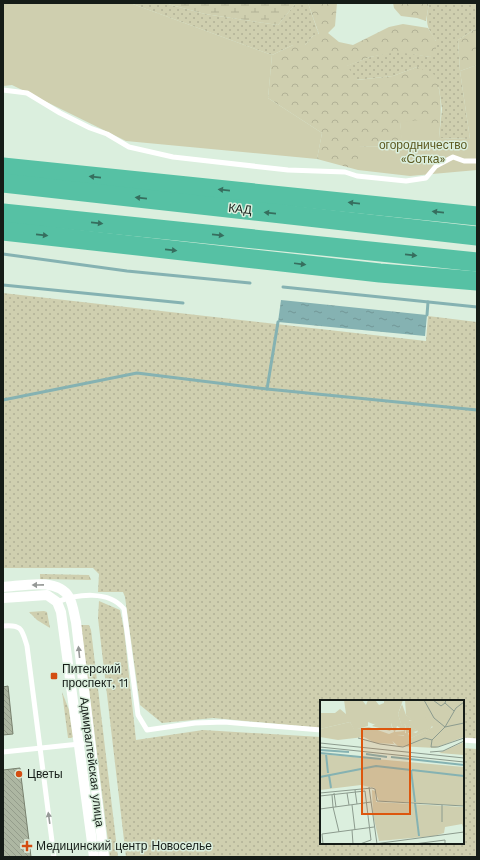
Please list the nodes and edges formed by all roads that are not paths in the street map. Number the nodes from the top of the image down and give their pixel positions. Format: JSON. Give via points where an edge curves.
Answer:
{"nodes":[{"id":1,"x":3,"y":90,"type":"edge"},
{"id":2,"x":477,"y":161,"type":"edge"},
{"id":3,"x":3,"y":167,"type":"edge"},
{"id":4,"x":3,"y":179,"type":"edge"},
{"id":5,"x":3,"y":183,"type":"edge"},
{"id":6,"x":54,"y":189,"type":"junction"},
{"id":7,"x":3,"y":213,"type":"edge"},
{"id":8,"x":477,"y":216,"type":"edge"},
{"id":9,"x":3,"y":231,"type":"edge"},
{"id":10,"x":477,"y":236,"type":"edge"},
{"id":11,"x":289,"y":243,"type":"junction"},
{"id":12,"x":477,"y":262,"type":"edge"},
{"id":13,"x":468,"y":280,"type":"edge"},
{"id":14,"x":3,"y":587,"type":"edge"},
{"id":15,"x":69,"y":597,"type":"junction"},
{"id":16,"x":3,"y":598,"type":"edge"},
{"id":17,"x":57,"y":602,"type":"junction"},
{"id":18,"x":3,"y":626,"type":"edge"},
{"id":19,"x":320,"y":730,"type":"edge"},
{"id":20,"x":464,"y":740,"type":"edge"},
{"id":21,"x":477,"y":742,"type":"edge"},
{"id":22,"x":84,"y":743,"type":"junction"},
{"id":23,"x":40,"y":748,"type":"junction"},
{"id":24,"x":3,"y":752,"type":"edge"},
{"id":25,"x":54,"y":857,"type":"edge"},
{"id":26,"x":94,"y":857,"type":"edge"},
{"id":27,"x":104,"y":857,"type":"edge"}],
"edges":[{"from":1,"to":2,"type":"lane","via":[[27,93],[66,116],[108,134],[129,147],[194,161],[288,170],[345,172],[357,176],[406,181],[426,178],[436,166],[453,157],[464,161]]},
{"from":8,"to":3,"type":"highway","one_way":true},
{"from":4,"to":6,"type":"highway"},
{"from":5,"to":6,"type":"highway","name":"КАД"},
{"from":10,"to":6,"type":"highway","name":"КАД","one_way":true},
{"from":7,"to":11,"type":"highway","one_way":true},
{"from":9,"to":13,"type":"highway","one_way":true,"via":[[380,273]]},
{"from":11,"to":12,"type":"highway","one_way":true},
{"from":11,"to":13,"type":"highway"},
{"from":15,"to":14,"type":"street","one_way":true,"via":[[58,588],[47,585]]},
{"from":15,"to":17,"type":"lane"},
{"from":15,"to":19,"type":"lane","via":[[94,596],[111,599],[118,601],[124,608],[138,715],[147,730],[195,723],[224,722]]},
{"from":22,"to":15,"type":"street","name":"Адмиралтейская улица","one_way":true,"via":[[76,622]]},
{"from":16,"to":17,"type":"street","via":[[39,596],[52,597]]},
{"from":17,"to":22,"type":"street","name":"Адмиралтейская улица","via":[[64,623]]},
{"from":18,"to":23,"type":"lane","via":[[17,626],[24,636]]},
{"from":20,"to":21,"type":"lane"},
{"from":22,"to":23,"type":"lane"},
{"from":22,"to":26,"type":"street","name":"Адмиралтейская улица"},
{"from":22,"to":27,"type":"street","name":"Адмиралтейская улица"},
{"from":23,"to":24,"type":"lane"},
{"from":25,"to":23,"type":"lane","one_way":true}]}
